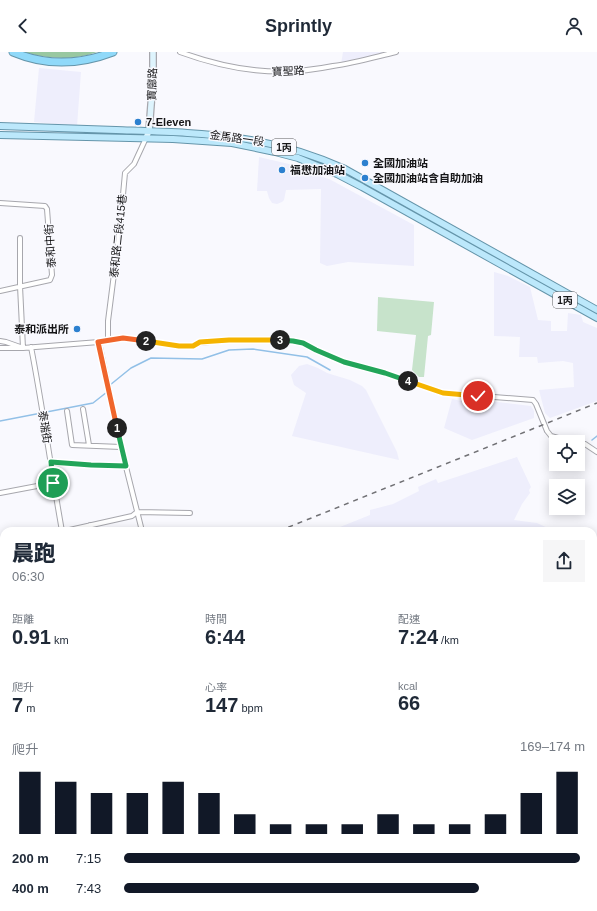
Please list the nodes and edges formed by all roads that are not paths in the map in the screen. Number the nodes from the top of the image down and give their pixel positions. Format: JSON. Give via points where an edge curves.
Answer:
{"nodes":[{"id":1,"x":13,"y":52,"type":"edge"},
{"id":2,"x":112,"y":52,"type":"edge"},
{"id":3,"x":152,"y":52,"type":"edge"},
{"id":4,"x":180,"y":52,"type":"edge"},
{"id":5,"x":396,"y":52,"type":"edge"},
{"id":6,"x":0,"y":126,"type":"edge"},
{"id":7,"x":149,"y":131,"type":"junction"},
{"id":8,"x":0,"y":135,"type":"edge"},
{"id":9,"x":146,"y":138,"type":"junction"},
{"id":10,"x":0,"y":203,"type":"edge"},
{"id":11,"x":20,"y":238,"type":"dead end"},
{"id":12,"x":535,"y":279,"type":"junction"},
{"id":13,"x":20,"y":286,"type":"junction"},
{"id":14,"x":0,"y":291,"type":"edge"},
{"id":15,"x":597,"y":310,"type":"edge"},
{"id":16,"x":597,"y":318,"type":"edge"},
{"id":17,"x":108,"y":340,"type":"junction"},
{"id":18,"x":0,"y":341,"type":"edge"},
{"id":19,"x":98,"y":342,"type":"junction"},
{"id":20,"x":31,"y":347,"type":"junction"},
{"id":21,"x":0,"y":348,"type":"edge"},
{"id":22,"x":23,"y":348,"type":"junction"},
{"id":23,"x":83,"y":409,"type":"dead end"},
{"id":24,"x":67,"y":411,"type":"dead end"},
{"id":25,"x":550,"y":435,"type":"edge"},
{"id":26,"x":585,"y":444,"type":"edge"},
{"id":27,"x":89,"y":445,"type":"junction"},
{"id":28,"x":121,"y":447,"type":"junction"},
{"id":29,"x":597,"y":452,"type":"edge"},
{"id":30,"x":51,"y":462,"type":"junction"},
{"id":31,"x":126,"y":466,"type":"junction"},
{"id":32,"x":53,"y":483,"type":"junction"},
{"id":33,"x":0,"y":493,"type":"edge"},
{"id":34,"x":137,"y":512,"type":"junction"},
{"id":35,"x":190,"y":513,"type":"dead end"},
{"id":36,"x":90,"y":525,"type":"joint"},
{"id":37,"x":63,"y":527,"type":"edge"},
{"id":38,"x":81,"y":527,"type":"edge"},
{"id":39,"x":141,"y":527,"type":"edge"}],
"edges":[{"from":1,"to":2,"type":"highway","via":[[34,60],[67,63],[85,61]]},
{"from":3,"to":7,"type":"street","name":"寶廍路","via":[[153,79]]},
{"from":4,"to":5,"type":"street","name":"寶聖路","via":[[220,65],[270,72],[334,66]]},
{"from":6,"to":7,"type":"main road","name":"金馬路一段","number":"1丙"},
{"from":7,"to":9,"type":"street","name":"寶廍路"},
{"from":7,"to":12,"type":"main road","name":"金馬路一段","number":"1丙","via":[[232,136],[273,144],[313,156],[351,172]]},
{"from":8,"to":9,"type":"main road","name":"金馬路一段","number":"1丙"},
{"from":9,"to":12,"type":"main road","name":"金馬路一段","number":"1丙","via":[[232,143],[298,158],[337,174]]},
{"from":9,"to":17,"type":"street","name":"泰和路二段415巷","via":[[134,164],[125,173]]},
{"from":10,"to":13,"type":"street","name":"泰和中街","via":[[46,206],[47,209],[52,275],[50,280]]},
{"from":11,"to":13,"type":"street"},
{"from":12,"to":15,"type":"main road","number":"1丙"},
{"from":12,"to":16,"type":"main road","number":"1丙"},
{"from":13,"to":14,"type":"street","name":"泰和中街"},
{"from":13,"to":22,"type":"street"},
{"from":17,"to":19,"type":"street"},
{"from":17,"to":25,"type":"street","via":[[123,338],[179,346],[229,340],[303,343],[344,362],[443,393],[533,400]]},
{"from":18,"to":22,"type":"street"},
{"from":19,"to":20,"type":"street"},
{"from":19,"to":28,"type":"street"},
{"from":20,"to":22,"type":"street"},
{"from":20,"to":30,"type":"street","name":"泰瑞街"},
{"from":21,"to":22,"type":"street"},
{"from":23,"to":27,"type":"street"},
{"from":24,"to":27,"type":"street","via":[[72,444]]},
{"from":26,"to":29,"type":"street"},
{"from":27,"to":28,"type":"street"},
{"from":28,"to":31,"type":"street"},
{"from":30,"to":31,"type":"street"},
{"from":30,"to":32,"type":"street","name":"泰瑞街"},
{"from":31,"to":34,"type":"street"},
{"from":32,"to":33,"type":"street"},
{"from":32,"to":37,"type":"street","name":"泰瑞街"},
{"from":34,"to":35,"type":"street"},
{"from":34,"to":36,"type":"street","via":[[132,516]]},
{"from":34,"to":39,"type":"street"},
{"from":36,"to":38,"type":"street"}]}
